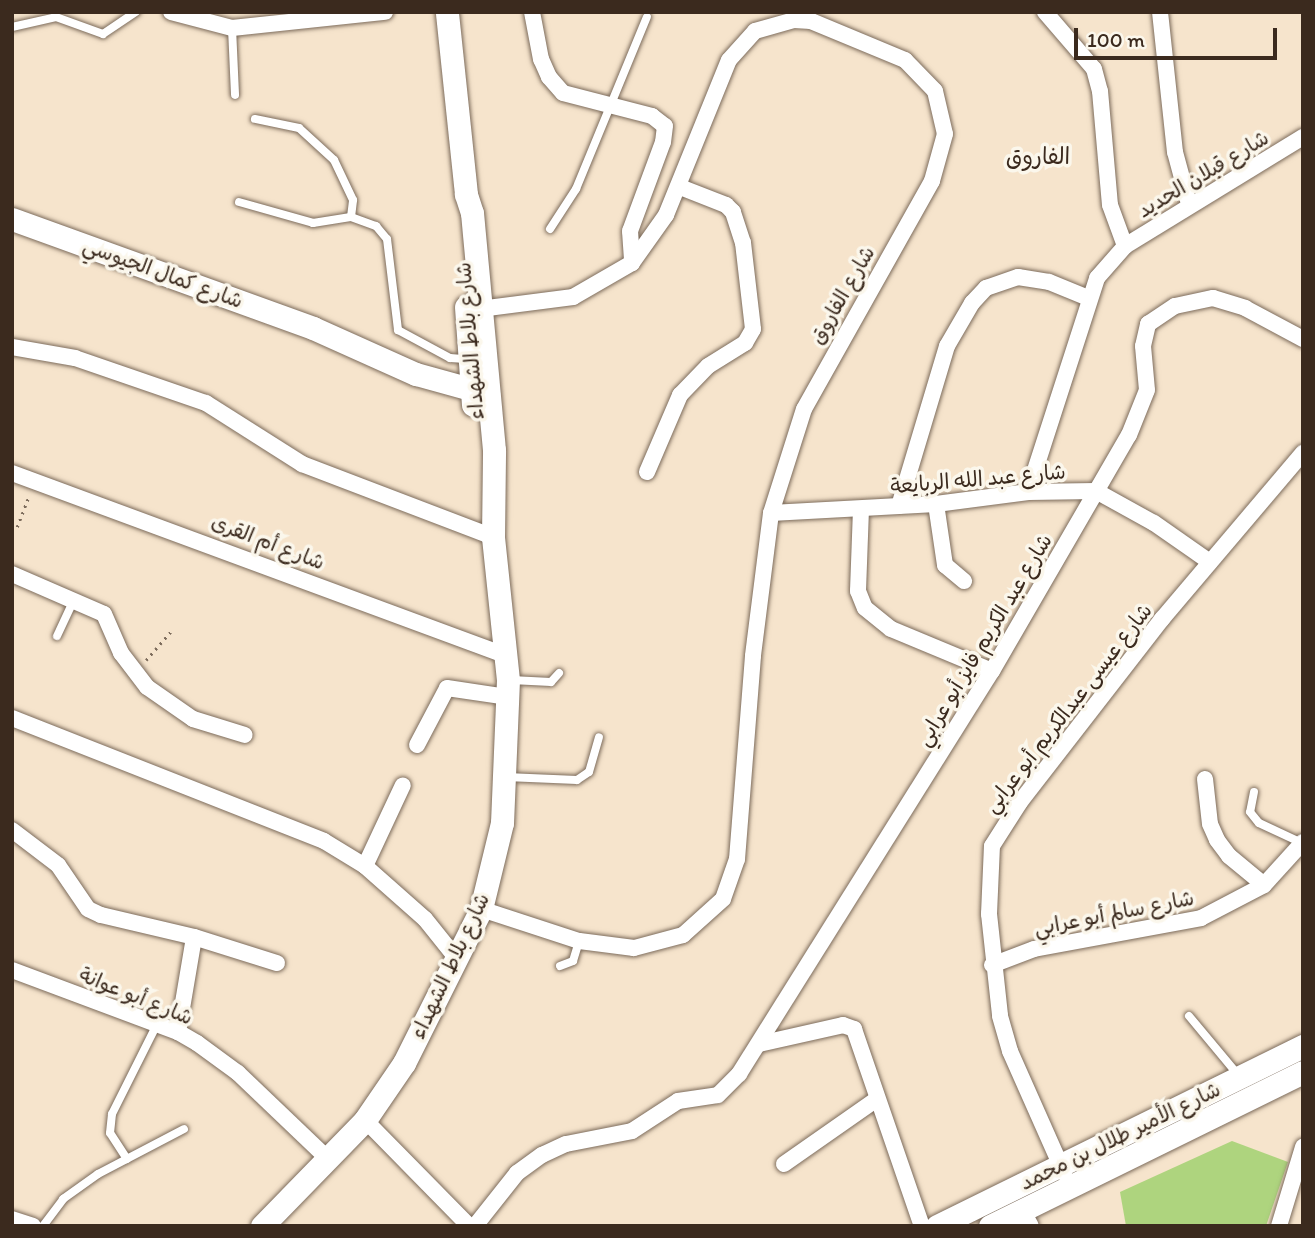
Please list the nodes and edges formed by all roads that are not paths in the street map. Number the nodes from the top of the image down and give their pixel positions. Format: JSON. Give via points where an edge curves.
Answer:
{"nodes":[{"id":1,"x":136,"y":12,"type":"edge"},
{"id":2,"x":385,"y":12,"type":"edge"},
{"id":3,"x":447,"y":12,"type":"edge"},
{"id":4,"x":532,"y":12,"type":"edge"},
{"id":5,"x":1045,"y":12,"type":"edge"},
{"id":6,"x":1160,"y":12,"type":"edge"},
{"id":7,"x":176,"y":14,"type":"edge"},
{"id":8,"x":648,"y":17,"type":"dead end"},
{"id":9,"x":12,"y":27,"type":"edge"},
{"id":10,"x":232,"y":28,"type":"junction"},
{"id":11,"x":235,"y":95,"type":"dead end"},
{"id":12,"x":610,"y":102,"type":"junction"},
{"id":13,"x":255,"y":119,"type":"dead end"},
{"id":14,"x":1303,"y":137,"type":"edge"},
{"id":15,"x":680,"y":187,"type":"junction"},
{"id":16,"x":239,"y":202,"type":"dead end"},
{"id":17,"x":1189,"y":204,"type":"junction"},
{"id":18,"x":351,"y":217,"type":"junction"},
{"id":19,"x":12,"y":219,"type":"edge"},
{"id":20,"x":550,"y":229,"type":"dead end"},
{"id":21,"x":1125,"y":246,"type":"junction"},
{"id":22,"x":632,"y":263,"type":"junction"},
{"id":23,"x":1088,"y":298,"type":"junction"},
{"id":24,"x":474,"y":310,"type":"junction"},
{"id":25,"x":1303,"y":339,"type":"edge"},
{"id":26,"x":12,"y":347,"type":"edge"},
{"id":27,"x":477,"y":379,"type":"junction"},
{"id":28,"x":1303,"y":453,"type":"edge"},
{"id":29,"x":647,"y":472,"type":"dead end"},
{"id":30,"x":12,"y":473,"type":"edge"},
{"id":31,"x":1096,"y":491,"type":"junction"},
{"id":32,"x":1028,"y":492,"type":"junction"},
{"id":33,"x":936,"y":504,"type":"junction"},
{"id":34,"x":899,"y":506,"type":"junction"},
{"id":35,"x":861,"y":509,"type":"junction"},
{"id":36,"x":771,"y":513,"type":"junction"},
{"id":37,"x":493,"y":537,"type":"junction"},
{"id":38,"x":1210,"y":562,"type":"junction"},
{"id":39,"x":12,"y":574,"type":"edge"},
{"id":40,"x":964,"y":581,"type":"dead end"},
{"id":41,"x":74,"y":598,"type":"junction"},
{"id":42,"x":57,"y":636,"type":"dead end"},
{"id":43,"x":508,"y":656,"type":"junction"},
{"id":44,"x":992,"y":671,"type":"junction"},
{"id":45,"x":559,"y":673,"type":"dead end"},
{"id":46,"x":508,"y":688,"type":"junction"},
{"id":47,"x":12,"y":718,"type":"edge"},
{"id":48,"x":245,"y":735,"type":"dead end"},
{"id":49,"x":600,"y":737,"type":"dead end"},
{"id":50,"x":417,"y":746,"type":"dead end"},
{"id":51,"x":506,"y":777,"type":"junction"},
{"id":52,"x":1205,"y":779,"type":"dead end"},
{"id":53,"x":403,"y":785,"type":"dead end"},
{"id":54,"x":1254,"y":792,"type":"dead end"},
{"id":55,"x":12,"y":830,"type":"edge"},
{"id":56,"x":1302,"y":843,"type":"edge"},
{"id":57,"x":365,"y":866,"type":"junction"},
{"id":58,"x":1264,"y":885,"type":"junction"},
{"id":59,"x":481,"y":909,"type":"junction"},
{"id":60,"x":194,"y":937,"type":"junction"},
{"id":61,"x":579,"y":941,"type":"junction"},
{"id":62,"x":457,"y":958,"type":"junction"},
{"id":63,"x":277,"y":963,"type":"dead end"},
{"id":64,"x":992,"y":965,"type":"junction"},
{"id":65,"x":559,"y":966,"type":"dead end"},
{"id":66,"x":12,"y":970,"type":"edge"},
{"id":67,"x":1189,"y":1016,"type":"dead end"},
{"id":68,"x":157,"y":1024,"type":"junction"},
{"id":69,"x":178,"y":1032,"type":"junction"},
{"id":70,"x":759,"y":1044,"type":"junction"},
{"id":71,"x":1303,"y":1046,"type":"edge"},
{"id":72,"x":1303,"y":1072,"type":"edge"},
{"id":73,"x":1240,"y":1078,"type":"junction"},
{"id":74,"x":877,"y":1099,"type":"junction"},
{"id":75,"x":365,"y":1121,"type":"junction"},
{"id":76,"x":184,"y":1129,"type":"dead end"},
{"id":77,"x":1303,"y":1147,"type":"edge"},
{"id":78,"x":127,"y":1158,"type":"junction"},
{"id":79,"x":329,"y":1160,"type":"junction"},
{"id":80,"x":784,"y":1164,"type":"dead end"},
{"id":81,"x":1060,"y":1166,"type":"junction"},
{"id":82,"x":1071,"y":1188,"type":"junction"},
{"id":83,"x":1026,"y":1218,"type":"edge"},
{"id":84,"x":12,"y":1219,"type":"edge"},
{"id":85,"x":33,"y":1226,"type":"edge"},
{"id":86,"x":43,"y":1226,"type":"edge"},
{"id":87,"x":262,"y":1226,"type":"edge"},
{"id":88,"x":469,"y":1226,"type":"edge"},
{"id":89,"x":475,"y":1226,"type":"edge"},
{"id":90,"x":922,"y":1226,"type":"edge"},
{"id":91,"x":937,"y":1226,"type":"edge"},
{"id":92,"x":990,"y":1226,"type":"edge"},
{"id":93,"x":1279,"y":1226,"type":"edge"}],
"edges":[{"from":1,"to":9,"type":"lane","via":[[103,34],[56,17]]},
{"from":2,"to":10,"type":"street"},
{"from":3,"to":24,"type":"street","name":"شارع بلاط الشهداء","via":[[466,194],[462,221]]},
{"from":4,"to":12,"type":"street","via":[[531,28],[549,77],[573,97]]},
{"from":5,"to":21,"type":"street","via":[[1094,69],[1110,205]]},
{"from":6,"to":17,"type":"street","via":[[1175,152]]},
{"from":7,"to":10,"type":"street"},
{"from":8,"to":12,"type":"lane"},
{"from":10,"to":11,"type":"lane"},
{"from":12,"to":20,"type":"lane","via":[[576,188]]},
{"from":12,"to":22,"type":"street","via":[[659,119],[666,130],[630,231]]},
{"from":13,"to":18,"type":"lane","via":[[299,128],[334,160],[353,200]]},
{"from":14,"to":17,"type":"street","name":"شارع قبلان الحديد"},
{"from":15,"to":22,"type":"street","name":"شارع الفاروق","via":[[650,243]]},
{"from":15,"to":29,"type":"street","via":[[733,212],[748,278],[753,329],[745,344],[708,366],[680,395]]},
{"from":15,"to":36,"type":"street","name":"شارع الفاروق","via":[[729,61],[755,31],[774,24],[811,22],[905,60],[935,91],[943,113],[942,153],[932,181],[804,409]]},
{"from":16,"to":18,"type":"lane","via":[[313,223]]},
{"from":17,"to":21,"type":"street","name":"شارع قبلان الحديد"},
{"from":18,"to":27,"type":"lane","via":[[376,226],[387,239],[398,330],[450,358]]},
{"from":19,"to":27,"type":"street","name":"شارع كمال الجيوسي","via":[[313,328],[365,353]]},
{"from":21,"to":23,"type":"street","name":"شارع قبلان الحديد","via":[[1097,278]]},
{"from":22,"to":24,"type":"street","name":"شارع الفاروق","via":[[573,297]]},
{"from":23,"to":32,"type":"street","name":"شارع قبلان الحديد"},
{"from":23,"to":34,"type":"street","via":[[1049,282],[1018,277],[986,288],[972,303],[947,346]]},
{"from":24,"to":27,"type":"street","name":"شارع بلاط الشهداء"},
{"from":25,"to":31,"type":"street","name":"شارع عبد الكريم فايز أبو عرابي","via":[[1245,308],[1213,298],[1175,306],[1155,317],[1145,330],[1147,390],[1141,413]]},
{"from":26,"to":37,"type":"street","via":[[75,358],[206,403],[302,464]]},
{"from":27,"to":37,"type":"street","name":"شارع بلاط الشهداء","via":[[481,453],[492,486]]},
{"from":28,"to":38,"type":"street","name":"شارع عيسى عبدالكريم أبو عرابي"},
{"from":30,"to":43,"type":"street","name":"شارع أم القرى"},
{"from":31,"to":32,"type":"street","name":"شارع عبد الله الربايعة"},
{"from":31,"to":38,"type":"street","name":"شارع عبد الله الربايعة"},
{"from":31,"to":44,"type":"street","name":"شارع عبد الكريم فايز أبو عرابي"},
{"from":32,"to":33,"type":"street","name":"شارع عبد الله الربايعة"},
{"from":33,"to":34,"type":"street","name":"شارع عبد الله الربايعة"},
{"from":33,"to":40,"type":"street","via":[[944,565]]},
{"from":34,"to":35,"type":"street","name":"شارع عبد الله الربايعة"},
{"from":35,"to":36,"type":"street","name":"شارع عبد الله الربايعة"},
{"from":35,"to":44,"type":"street","via":[[858,591],[865,608],[891,629]]},
{"from":36,"to":61,"type":"street","name":"شارع الفاروق","via":[[732,879],[709,916],[683,935],[633,942]]},
{"from":37,"to":43,"type":"street","name":"شارع بلاط الشهداء"},
{"from":38,"to":64,"type":"street","name":"شارع عيسى عبدالكريم أبو عرابي","via":[[1000,829],[988,867]]},
{"from":39,"to":41,"type":"street"},
{"from":41,"to":42,"type":"lane"},
{"from":41,"to":48,"type":"street","via":[[104,614],[130,667],[148,687],[193,719]]},
{"from":43,"to":46,"type":"street","name":"شارع بلاط الشهداء"},
{"from":44,"to":70,"type":"street","name":"شارع عبد الكريم فايز أبو عرابي"},
{"from":45,"to":46,"type":"lane","via":[[551,682]]},
{"from":46,"to":50,"type":"street","via":[[447,688]]},
{"from":46,"to":51,"type":"street","name":"شارع بلاط الشهداء"},
{"from":47,"to":57,"type":"street","via":[[307,832]]},
{"from":49,"to":51,"type":"lane","via":[[589,772],[577,780]]},
{"from":51,"to":59,"type":"street","name":"شارع بلاط الشهداء","via":[[502,823]]},
{"from":52,"to":58,"type":"street","via":[[1210,824],[1217,840]]},
{"from":53,"to":57,"type":"street"},
{"from":54,"to":56,"type":"lane","via":[[1250,812],[1259,823]]},
{"from":55,"to":60,"type":"street","via":[[58,865],[88,909]]},
{"from":56,"to":58,"type":"street","name":"شارع سالم أبو عرابي"},
{"from":57,"to":62,"type":"street","via":[[425,919]]},
{"from":58,"to":64,"type":"street","name":"شارع سالم أبو عرابي","via":[[1201,918],[1034,949]]},
{"from":59,"to":61,"type":"street","name":"شارع الفاروق"},
{"from":59,"to":62,"type":"street","name":"شارع بلاط الشهداء"},
{"from":60,"to":63,"type":"street"},
{"from":60,"to":69,"type":"street"},
{"from":61,"to":65,"type":"lane","via":[[573,961]]},
{"from":62,"to":75,"type":"street","name":"شارع بلاط الشهداء","via":[[404,1062]]},
{"from":64,"to":81,"type":"street","name":"شارع عيسى عبدالكريم أبو عرابي","via":[[1010,1051]]},
{"from":66,"to":68,"type":"street","name":"شارع أبو عوانة"},
{"from":67,"to":73,"type":"lane"},
{"from":68,"to":69,"type":"street","name":"شارع أبو عوانة"},
{"from":68,"to":78,"type":"lane","via":[[112,1114],[110,1133]]},
{"from":69,"to":79,"type":"street","name":"شارع أبو عوانة","via":[[239,1073]]},
{"from":70,"to":74,"type":"street","via":[[850,1026]]},
{"from":70,"to":89,"type":"street","name":"شارع عبد الكريم فايز أبو عرابي","via":[[725,1090],[710,1099],[685,1098],[632,1131],[566,1144],[542,1155],[517,1173]]},
{"from":71,"to":73,"type":"street","name":"شارع الأمير طلال بن محمد"},
{"from":72,"to":82,"type":"street","name":"شارع الأمير طلال بن محمد"},
{"from":73,"to":81,"type":"street","name":"شارع الأمير طلال بن محمد"},
{"from":74,"to":80,"type":"street"},
{"from":74,"to":90,"type":"street"},
{"from":75,"to":79,"type":"street","name":"شارع بلاط الشهداء"},
{"from":75,"to":88,"type":"street"},
{"from":76,"to":78,"type":"lane"},
{"from":77,"to":93,"type":"street"},
{"from":78,"to":86,"type":"lane","via":[[63,1199]]},
{"from":79,"to":87,"type":"street","name":"شارع بلاط الشهداء"},
{"from":81,"to":82,"type":"street","name":"شارع عيسى عبدالكريم أبو عرابي"},
{"from":81,"to":91,"type":"street","name":"شارع الأمير طلال بن محمد"},
{"from":82,"to":83,"type":"street","name":"شارع الأمير طلال بن محمد"},
{"from":83,"to":92,"type":"street","name":"شارع الأمير طلال بن محمد"},
{"from":84,"to":85,"type":"street"}]}
